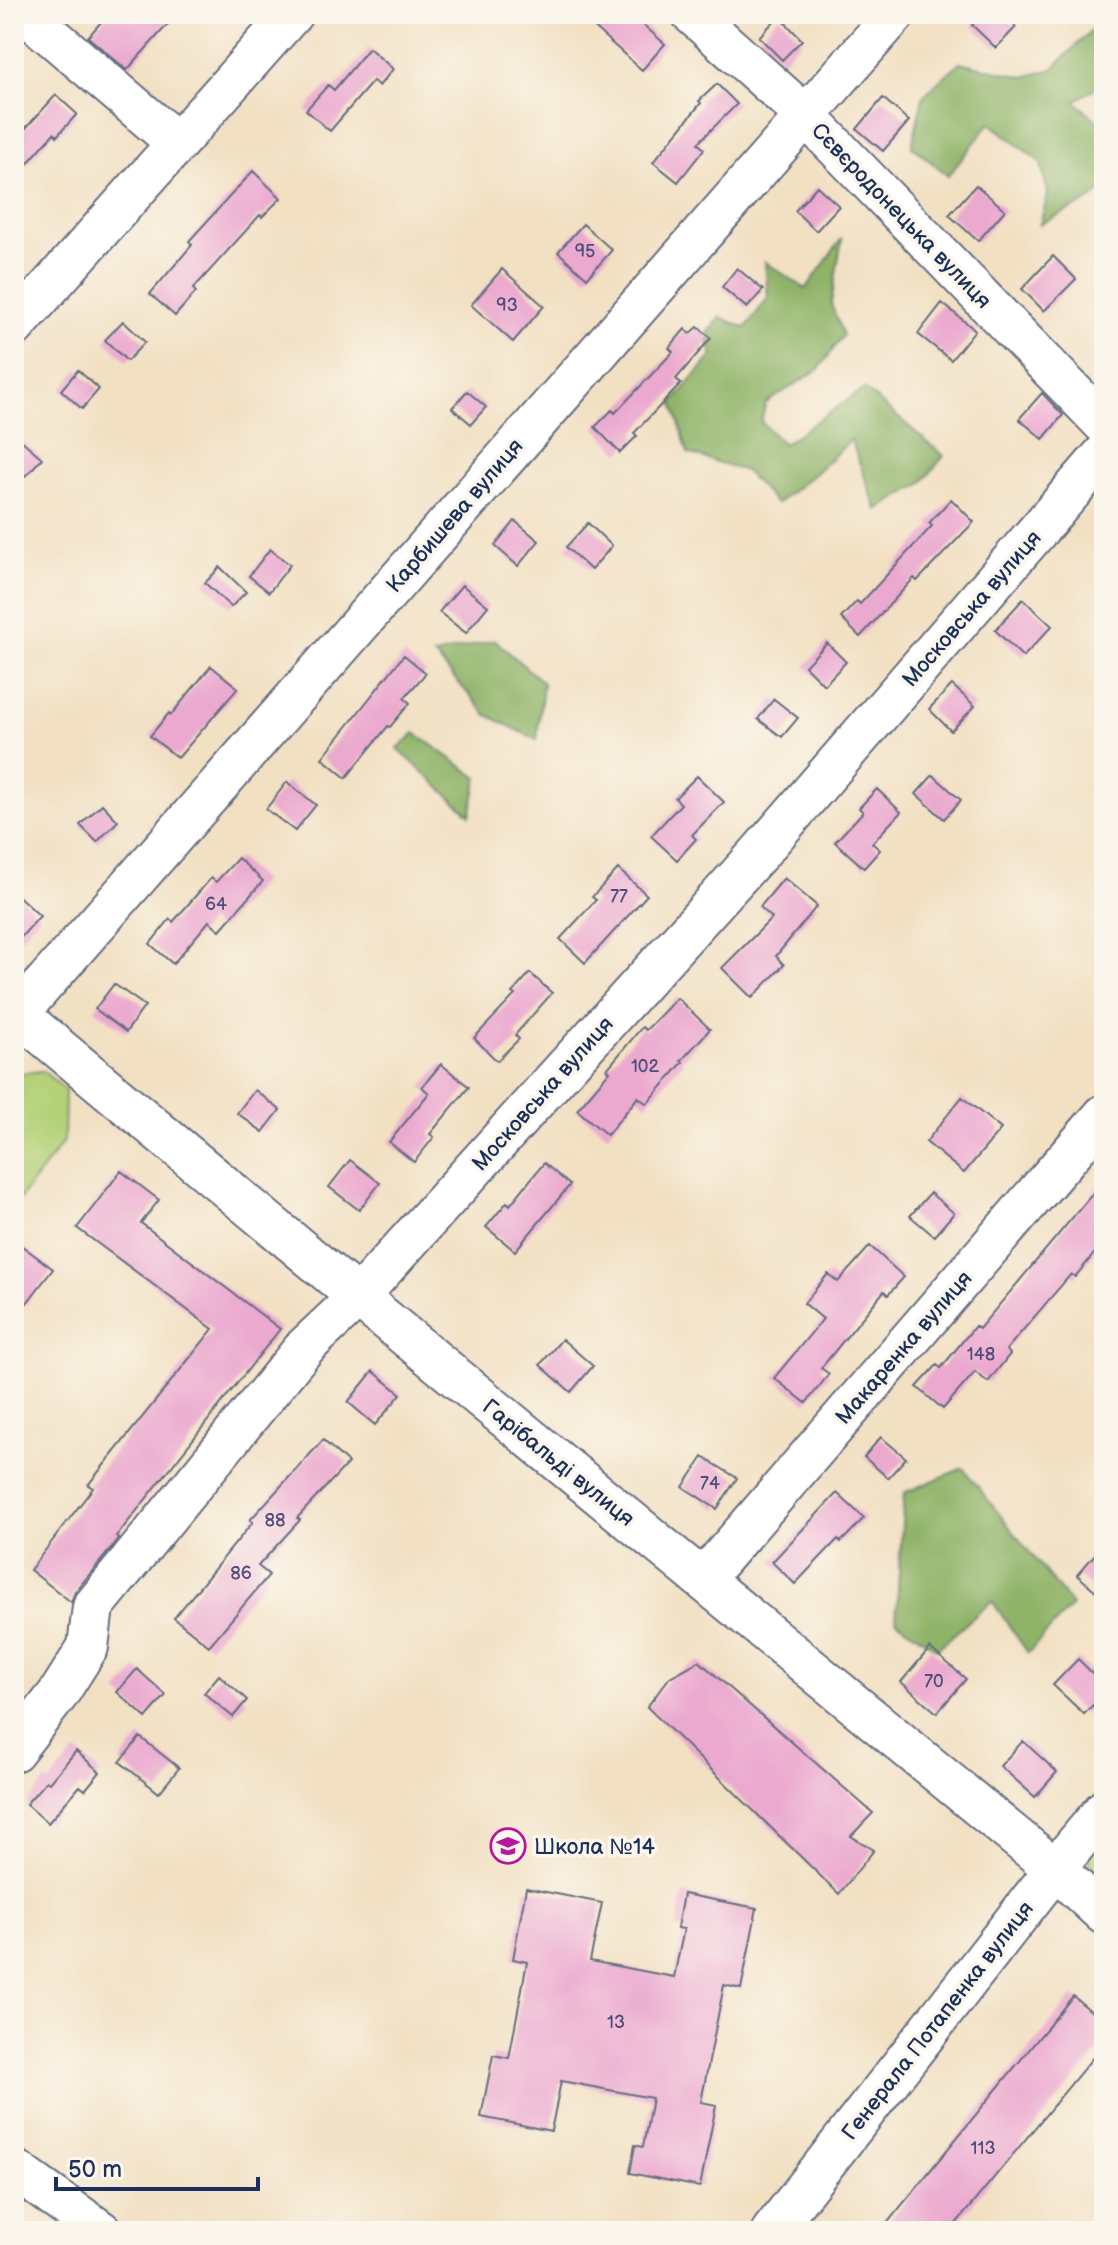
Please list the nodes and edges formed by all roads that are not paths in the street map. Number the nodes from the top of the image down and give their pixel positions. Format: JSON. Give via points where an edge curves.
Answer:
{"nodes":[{"id":1,"x":26,"y":14,"type":"edge"},
{"id":2,"x":292,"y":14,"type":"edge"},
{"id":3,"x":692,"y":14,"type":"edge"},
{"id":4,"x":895,"y":14,"type":"edge"},
{"id":5,"x":805,"y":115,"type":"junction"},
{"id":6,"x":176,"y":142,"type":"junction"},
{"id":7,"x":14,"y":327,"type":"edge"},
{"id":8,"x":1104,"y":424,"type":"edge"},
{"id":9,"x":1104,"y":454,"type":"edge"},
{"id":10,"x":15,"y":1014,"type":"edge"},
{"id":11,"x":1104,"y":1115,"type":"edge"},
{"id":12,"x":358,"y":1297,"type":"junction"},
{"id":13,"x":703,"y":1579,"type":"junction"},
{"id":14,"x":14,"y":1751,"type":"edge"},
{"id":15,"x":1104,"y":1810,"type":"edge"},
{"id":16,"x":1055,"y":1869,"type":"junction"},
{"id":17,"x":1104,"y":1914,"type":"edge"},
{"id":18,"x":14,"y":2169,"type":"edge"},
{"id":19,"x":101,"y":2231,"type":"edge"},
{"id":20,"x":772,"y":2231,"type":"edge"}],
"edges":[{"from":1,"to":6,"type":"street"},
{"from":2,"to":6,"type":"street"},
{"from":3,"to":5,"type":"street","name":"Сєвєродонецька вулиця"},
{"from":4,"to":5,"type":"street","name":"Карбишева вулиця"},
{"from":5,"to":8,"type":"street","name":"Сєвєродонецька вулиця"},
{"from":5,"to":10,"type":"street","name":"Карбишева вулиця"},
{"from":6,"to":7,"type":"street"},
{"from":9,"to":12,"type":"street","name":"Московська вулиця","via":[[760,852]]},
{"from":10,"to":12,"type":"street","name":"Гарібальді вулиця"},
{"from":11,"to":13,"type":"street","name":"Макаренка вулиця"},
{"from":12,"to":13,"type":"street","name":"Гарібальді вулиця"},
{"from":12,"to":14,"type":"street","name":"Московська вулиця","via":[[305,1347],[93,1607],[88,1647]]},
{"from":13,"to":16,"type":"street","name":"Гарібальді вулиця"},
{"from":15,"to":16,"type":"street","name":"Генерала Потапенка вулиця"},
{"from":16,"to":17,"type":"street","name":"Гарібальді вулиця"},
{"from":16,"to":20,"type":"street","name":"Генерала Потапенка вулиця"},
{"from":18,"to":19,"type":"street"}]}
